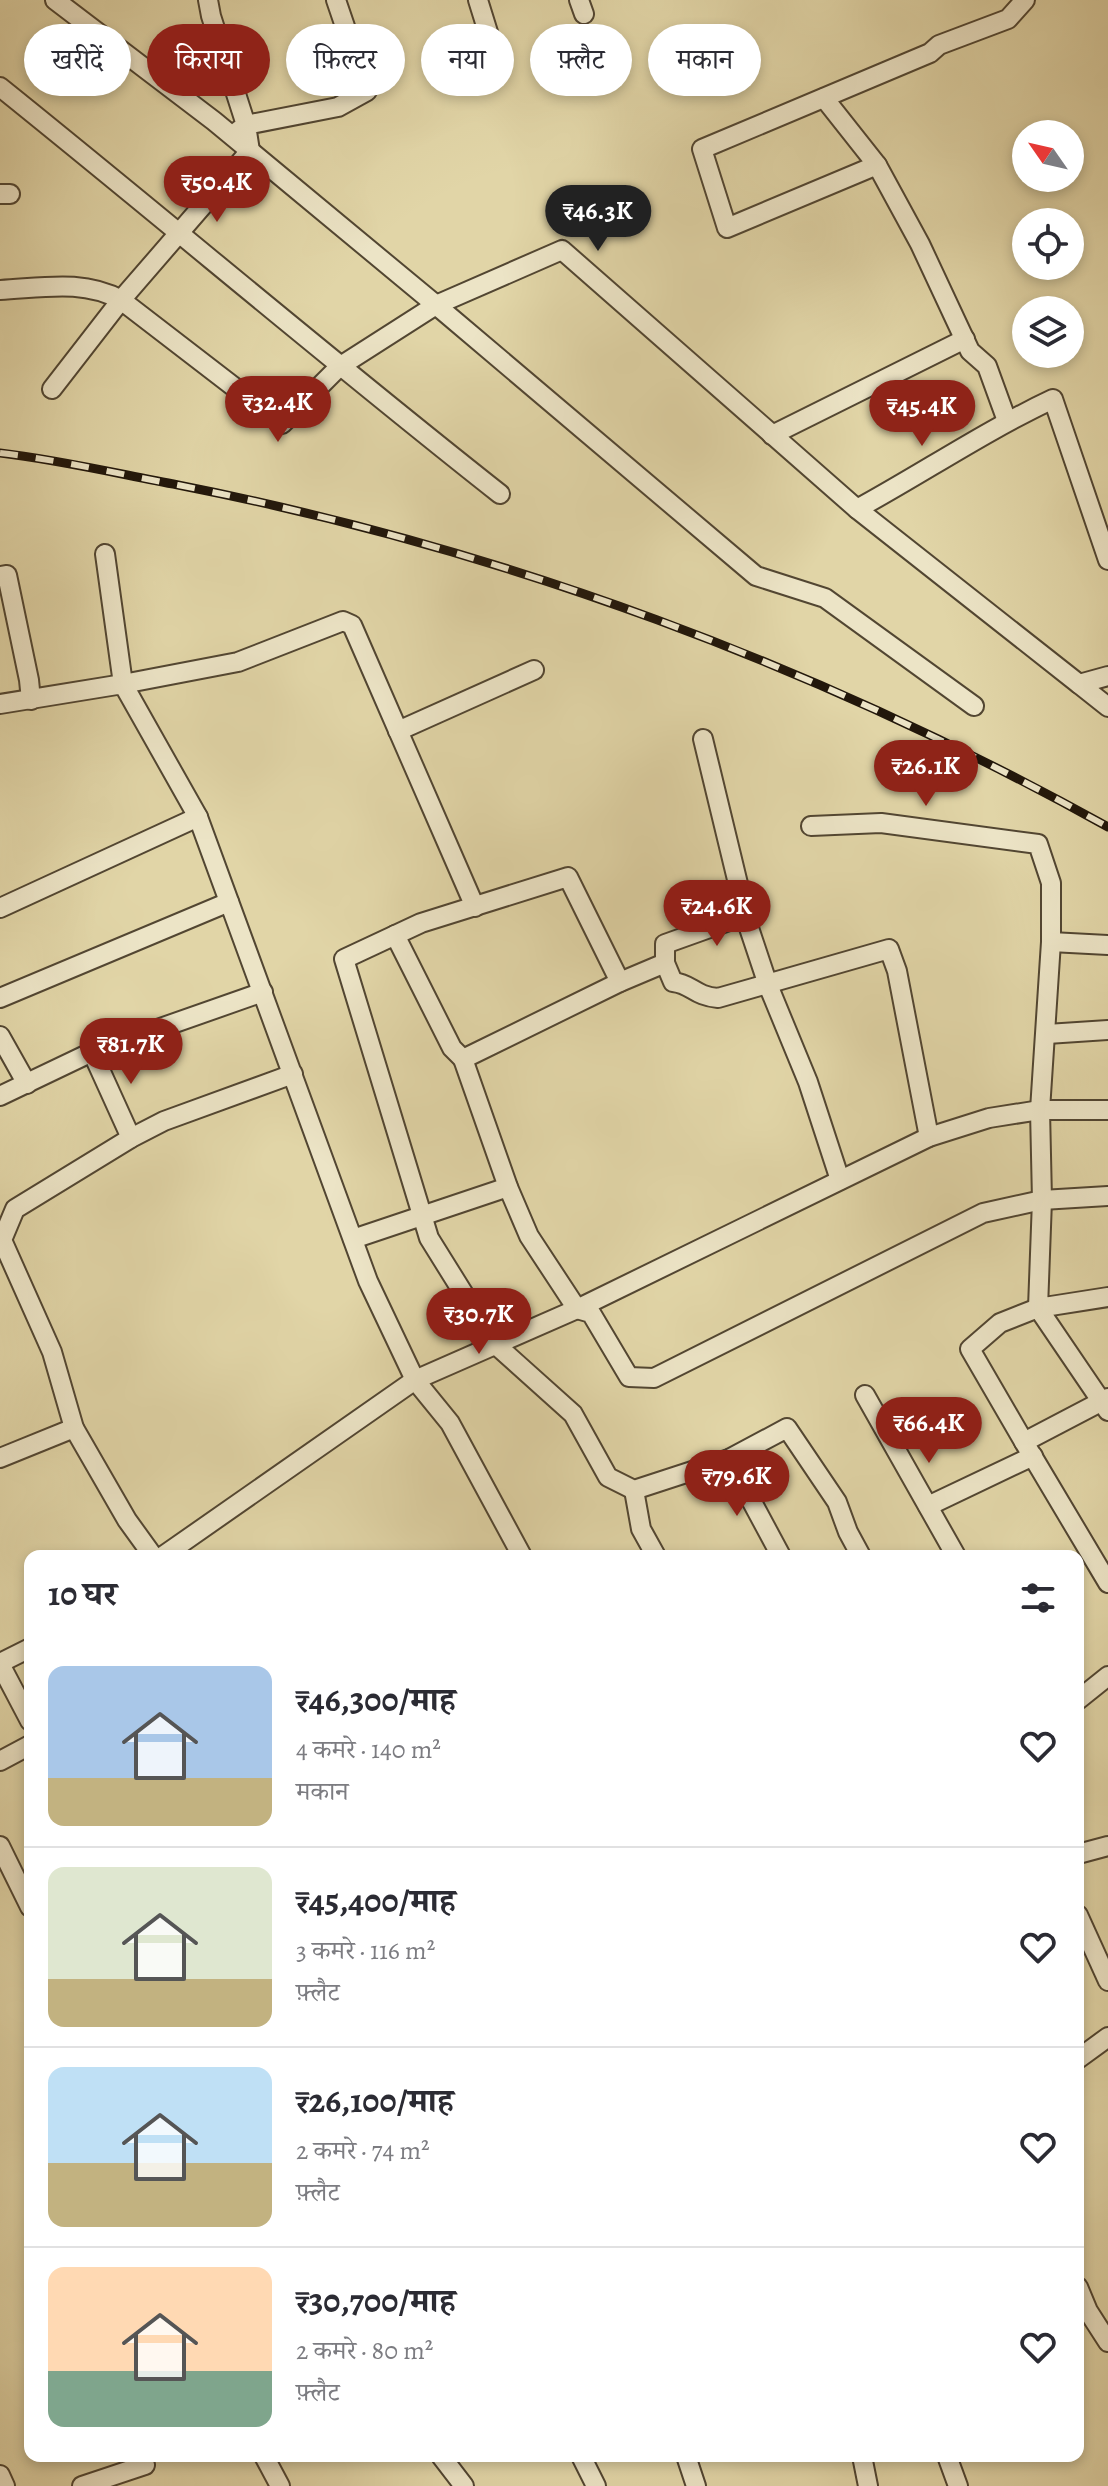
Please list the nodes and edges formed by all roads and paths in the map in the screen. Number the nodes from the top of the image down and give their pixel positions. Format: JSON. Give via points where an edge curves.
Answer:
{"nodes":[{"id":1,"x":55,"y":0,"type":"edge"},
{"id":2,"x":208,"y":0,"type":"edge"},
{"id":3,"x":336,"y":0,"type":"edge"},
{"id":4,"x":478,"y":0,"type":"edge"},
{"id":5,"x":1025,"y":0,"type":"edge"},
{"id":6,"x":485,"y":24,"type":"edge"},
{"id":7,"x":0,"y":87,"type":"edge"},
{"id":8,"x":824,"y":98,"type":"junction"},
{"id":9,"x":239,"y":130,"type":"junction"},
{"id":10,"x":250,"y":151,"type":"junction"},
{"id":11,"x":877,"y":165,"type":"junction"},
{"id":12,"x":182,"y":233,"type":"junction"},
{"id":13,"x":0,"y":290,"type":"edge"},
{"id":14,"x":121,"y":300,"type":"junction"},
{"id":15,"x":436,"y":305,"type":"junction"},
{"id":16,"x":965,"y":339,"type":"junction"},
{"id":17,"x":339,"y":367,"type":"junction"},
{"id":18,"x":52,"y":389,"type":"dead end"},
{"id":19,"x":1007,"y":421,"type":"junction"},
{"id":20,"x":772,"y":435,"type":"junction"},
{"id":21,"x":500,"y":494,"type":"dead end"},
{"id":22,"x":857,"y":509,"type":"junction"},
{"id":23,"x":105,"y":554,"type":"dead end"},
{"id":24,"x":1108,"y":560,"type":"edge"},
{"id":25,"x":0,"y":576,"type":"edge"},
{"id":26,"x":534,"y":670,"type":"dead end"},
{"id":27,"x":1108,"y":676,"type":"edge"},
{"id":28,"x":123,"y":684,"type":"junction"},
{"id":29,"x":1079,"y":684,"type":"junction"},
{"id":30,"x":31,"y":700,"type":"junction"},
{"id":31,"x":0,"y":704,"type":"edge"},
{"id":32,"x":974,"y":706,"type":"dead end"},
{"id":33,"x":1108,"y":707,"type":"edge"},
{"id":34,"x":398,"y":731,"type":"junction"},
{"id":35,"x":703,"y":739,"type":"dead end"},
{"id":36,"x":198,"y":817,"type":"junction"},
{"id":37,"x":811,"y":826,"type":"dead end"},
{"id":38,"x":229,"y":902,"type":"junction"},
{"id":39,"x":475,"y":907,"type":"junction"},
{"id":40,"x":0,"y":908,"type":"edge"},
{"id":41,"x":746,"y":915,"type":"junction"},
{"id":42,"x":395,"y":935,"type":"junction"},
{"id":43,"x":1051,"y":942,"type":"junction"},
{"id":44,"x":1108,"y":945,"type":"edge"},
{"id":45,"x":665,"y":963,"type":"junction"},
{"id":46,"x":620,"y":982,"type":"junction"},
{"id":47,"x":768,"y":985,"type":"junction"},
{"id":48,"x":263,"y":992,"type":"junction"},
{"id":49,"x":0,"y":998,"type":"edge"},
{"id":50,"x":1108,"y":1030,"type":"edge"},
{"id":51,"x":1047,"y":1034,"type":"junction"},
{"id":52,"x":0,"y":1036,"type":"edge"},
{"id":53,"x":92,"y":1052,"type":"junction"},
{"id":54,"x":463,"y":1059,"type":"junction"},
{"id":55,"x":293,"y":1074,"type":"junction"},
{"id":56,"x":27,"y":1084,"type":"junction"},
{"id":57,"x":0,"y":1096,"type":"edge"},
{"id":58,"x":1040,"y":1110,"type":"junction"},
{"id":59,"x":1108,"y":1110,"type":"edge"},
{"id":60,"x":929,"y":1137,"type":"junction"},
{"id":61,"x":131,"y":1138,"type":"junction"},
{"id":62,"x":840,"y":1180,"type":"junction"},
{"id":63,"x":508,"y":1187,"type":"junction"},
{"id":64,"x":1108,"y":1196,"type":"edge"},
{"id":65,"x":1042,"y":1200,"type":"junction"},
{"id":66,"x":422,"y":1214,"type":"junction"},
{"id":67,"x":353,"y":1239,"type":"junction"},
{"id":68,"x":1108,"y":1297,"type":"edge"},
{"id":69,"x":1038,"y":1308,"type":"junction"},
{"id":70,"x":577,"y":1309,"type":"junction"},
{"id":71,"x":495,"y":1344,"type":"junction"},
{"id":72,"x":415,"y":1380,"type":"junction"},
{"id":73,"x":865,"y":1395,"type":"dead end"},
{"id":74,"x":1106,"y":1403,"type":"edge"},
{"id":75,"x":74,"y":1428,"type":"junction"},
{"id":76,"x":1028,"y":1449,"type":"junction"},
{"id":77,"x":1,"y":1451,"type":"edge"},
{"id":78,"x":729,"y":1459,"type":"junction"},
{"id":79,"x":634,"y":1490,"type":"junction"},
{"id":80,"x":928,"y":1506,"type":"junction"},
{"id":81,"x":149,"y":1550,"type":"edge"},
{"id":82,"x":172,"y":1550,"type":"edge"},
{"id":83,"x":519,"y":1550,"type":"edge"},
{"id":84,"x":653,"y":1550,"type":"edge"},
{"id":85,"x":778,"y":1550,"type":"edge"},
{"id":86,"x":858,"y":1550,"type":"edge"},
{"id":87,"x":953,"y":1550,"type":"edge"},
{"id":88,"x":1108,"y":1583,"type":"edge"},
{"id":89,"x":24,"y":1651,"type":"edge"},
{"id":90,"x":0,"y":1663,"type":"edge"},
{"id":91,"x":1108,"y":1676,"type":"edge"},
{"id":92,"x":1084,"y":1695,"type":"edge"},
{"id":93,"x":24,"y":1709,"type":"edge"},
{"id":94,"x":24,"y":1748,"type":"edge"},
{"id":95,"x":0,"y":1761,"type":"edge"},
{"id":96,"x":0,"y":1846,"type":"edge"},
{"id":97,"x":1108,"y":1846,"type":"edge"},
{"id":98,"x":1084,"y":1852,"type":"edge"},
{"id":99,"x":24,"y":1895,"type":"edge"},
{"id":100,"x":1084,"y":1928,"type":"edge"},
{"id":101,"x":1108,"y":1981,"type":"edge"},
{"id":102,"x":1108,"y":2037,"type":"edge"},
{"id":103,"x":1084,"y":2055,"type":"edge"},
{"id":104,"x":1084,"y":2301,"type":"edge"},
{"id":105,"x":1108,"y":2342,"type":"edge"},
{"id":106,"x":267,"y":2462,"type":"edge"},
{"id":107,"x":446,"y":2462,"type":"edge"},
{"id":108,"x":584,"y":2462,"type":"edge"},
{"id":109,"x":688,"y":2462,"type":"edge"},
{"id":110,"x":863,"y":2462,"type":"edge"},
{"id":111,"x":949,"y":2462,"type":"edge"},
{"id":112,"x":145,"y":2465,"type":"dead end"},
{"id":113,"x":0,"y":2475,"type":"edge"},
{"id":114,"x":5,"y":2486,"type":"edge"},
{"id":115,"x":82,"y":2486,"type":"edge"},
{"id":116,"x":280,"y":2486,"type":"edge"},
{"id":117,"x":464,"y":2486,"type":"edge"},
{"id":118,"x":596,"y":2486,"type":"edge"},
{"id":119,"x":696,"y":2486,"type":"edge"},
{"id":120,"x":868,"y":2486,"type":"edge"},
{"id":121,"x":958,"y":2486,"type":"edge"}],
"edges":[{"from":1,"to":9,"type":"street"},
{"from":2,"to":9,"type":"street"},
{"from":3,"to":9,"type":"street","via":[[367,91],[338,107]]},
{"from":4,"to":6,"type":"street"},
{"from":5,"to":8,"type":"street","via":[[1008,19]]},
{"from":7,"to":12,"type":"street"},
{"from":8,"to":11,"type":"street"},
{"from":8,"to":11,"type":"street","via":[[702,149],[727,228]]},
{"from":9,"to":10,"type":"street"},
{"from":10,"to":12,"type":"street"},
{"from":10,"to":15,"type":"street"},
{"from":11,"to":16,"type":"street"},
{"from":12,"to":14,"type":"street"},
{"from":12,"to":17,"type":"street"},
{"from":13,"to":14,"type":"street","via":[[80,285]]},
{"from":14,"to":17,"type":"street","via":[[282,424]]},
{"from":14,"to":18,"type":"street"},
{"from":15,"to":17,"type":"street"},
{"from":15,"to":20,"type":"street","via":[[562,250]]},
{"from":15,"to":32,"type":"street","via":[[756,576],[825,598]]},
{"from":16,"to":19,"type":"street","via":[[987,366]]},
{"from":16,"to":20,"type":"street"},
{"from":17,"to":21,"type":"street"},
{"from":19,"to":22,"type":"street"},
{"from":19,"to":24,"type":"street","via":[[1053,399]]},
{"from":20,"to":22,"type":"street"},
{"from":22,"to":29,"type":"street"},
{"from":23,"to":28,"type":"street"},
{"from":25,"to":30,"type":"street","via":[[7,575]]},
{"from":26,"to":34,"type":"street"},
{"from":27,"to":29,"type":"street"},
{"from":28,"to":30,"type":"street"},
{"from":28,"to":34,"type":"street","via":[[238,662],[343,621],[352,625]]},
{"from":28,"to":36,"type":"street"},
{"from":29,"to":33,"type":"street"},
{"from":30,"to":31,"type":"street"},
{"from":34,"to":39,"type":"street"},
{"from":35,"to":41,"type":"street"},
{"from":36,"to":38,"type":"street"},
{"from":36,"to":40,"type":"street"},
{"from":37,"to":43,"type":"street","via":[[881,823],[1038,844],[1051,883]]},
{"from":38,"to":48,"type":"street"},
{"from":38,"to":49,"type":"street"},
{"from":39,"to":42,"type":"street"},
{"from":39,"to":46,"type":"street","via":[[568,877]]},
{"from":41,"to":45,"type":"street","via":[[665,944]]},
{"from":41,"to":47,"type":"street"},
{"from":42,"to":54,"type":"street","via":[[452,1048]]},
{"from":42,"to":66,"type":"street","via":[[344,959]]},
{"from":43,"to":44,"type":"street"},
{"from":43,"to":51,"type":"street"},
{"from":45,"to":46,"type":"street"},
{"from":45,"to":47,"type":"street","via":[[673,982],[684,983],[702,997]]},
{"from":46,"to":54,"type":"street"},
{"from":47,"to":60,"type":"street","via":[[889,949]]},
{"from":47,"to":62,"type":"street"},
{"from":48,"to":53,"type":"street"},
{"from":48,"to":55,"type":"street"},
{"from":50,"to":51,"type":"street"},
{"from":51,"to":58,"type":"street"},
{"from":52,"to":56,"type":"street"},
{"from":53,"to":56,"type":"street"},
{"from":53,"to":61,"type":"street"},
{"from":54,"to":63,"type":"street"},
{"from":55,"to":61,"type":"street"},
{"from":55,"to":67,"type":"street"},
{"from":56,"to":57,"type":"street"},
{"from":58,"to":59,"type":"street"},
{"from":58,"to":60,"type":"street","via":[[989,1118]]},
{"from":58,"to":65,"type":"street"},
{"from":60,"to":62,"type":"street"},
{"from":61,"to":75,"type":"street","via":[[15,1209],[2,1240],[52,1352]]},
{"from":62,"to":70,"type":"street"},
{"from":63,"to":66,"type":"street"},
{"from":63,"to":70,"type":"street","via":[[529,1236]]},
{"from":64,"to":65,"type":"street"},
{"from":65,"to":69,"type":"street"},
{"from":65,"to":70,"type":"street","via":[[983,1213],[654,1378],[629,1377],[591,1313]]},
{"from":66,"to":67,"type":"street"},
{"from":66,"to":71,"type":"street","via":[[429,1238]]},
{"from":67,"to":72,"type":"street"},
{"from":68,"to":69,"type":"street"},
{"from":69,"to":74,"type":"street"},
{"from":69,"to":76,"type":"street","via":[[1000,1323],[970,1349]]},
{"from":70,"to":71,"type":"street"},
{"from":71,"to":72,"type":"street"},
{"from":71,"to":79,"type":"street","via":[[573,1414],[608,1477]]},
{"from":72,"to":82,"type":"street"},
{"from":72,"to":83,"type":"street","via":[[450,1423]]},
{"from":73,"to":80,"type":"street"},
{"from":74,"to":76,"type":"street"},
{"from":75,"to":77,"type":"street"},
{"from":75,"to":81,"type":"street"},
{"from":76,"to":80,"type":"street"},
{"from":76,"to":88,"type":"street"},
{"from":78,"to":79,"type":"street"},
{"from":78,"to":85,"type":"street"},
{"from":78,"to":86,"type":"street","via":[[787,1428],[837,1502]]},
{"from":79,"to":84,"type":"street","via":[[641,1529]]},
{"from":80,"to":87,"type":"street"},
{"from":89,"to":90,"type":"street"},
{"from":90,"to":93,"type":"street"},
{"from":91,"to":92,"type":"street"},
{"from":94,"to":95,"type":"street"},
{"from":96,"to":99,"type":"street"},
{"from":97,"to":98,"type":"street"},
{"from":100,"to":101,"type":"street"},
{"from":102,"to":103,"type":"street"},
{"from":104,"to":105,"type":"street"},
{"from":106,"to":116,"type":"street"},
{"from":107,"to":117,"type":"street"},
{"from":108,"to":118,"type":"street"},
{"from":109,"to":119,"type":"street"},
{"from":110,"to":120,"type":"street"},
{"from":111,"to":121,"type":"street"},
{"from":112,"to":115,"type":"street"},
{"from":113,"to":114,"type":"street"}]}
